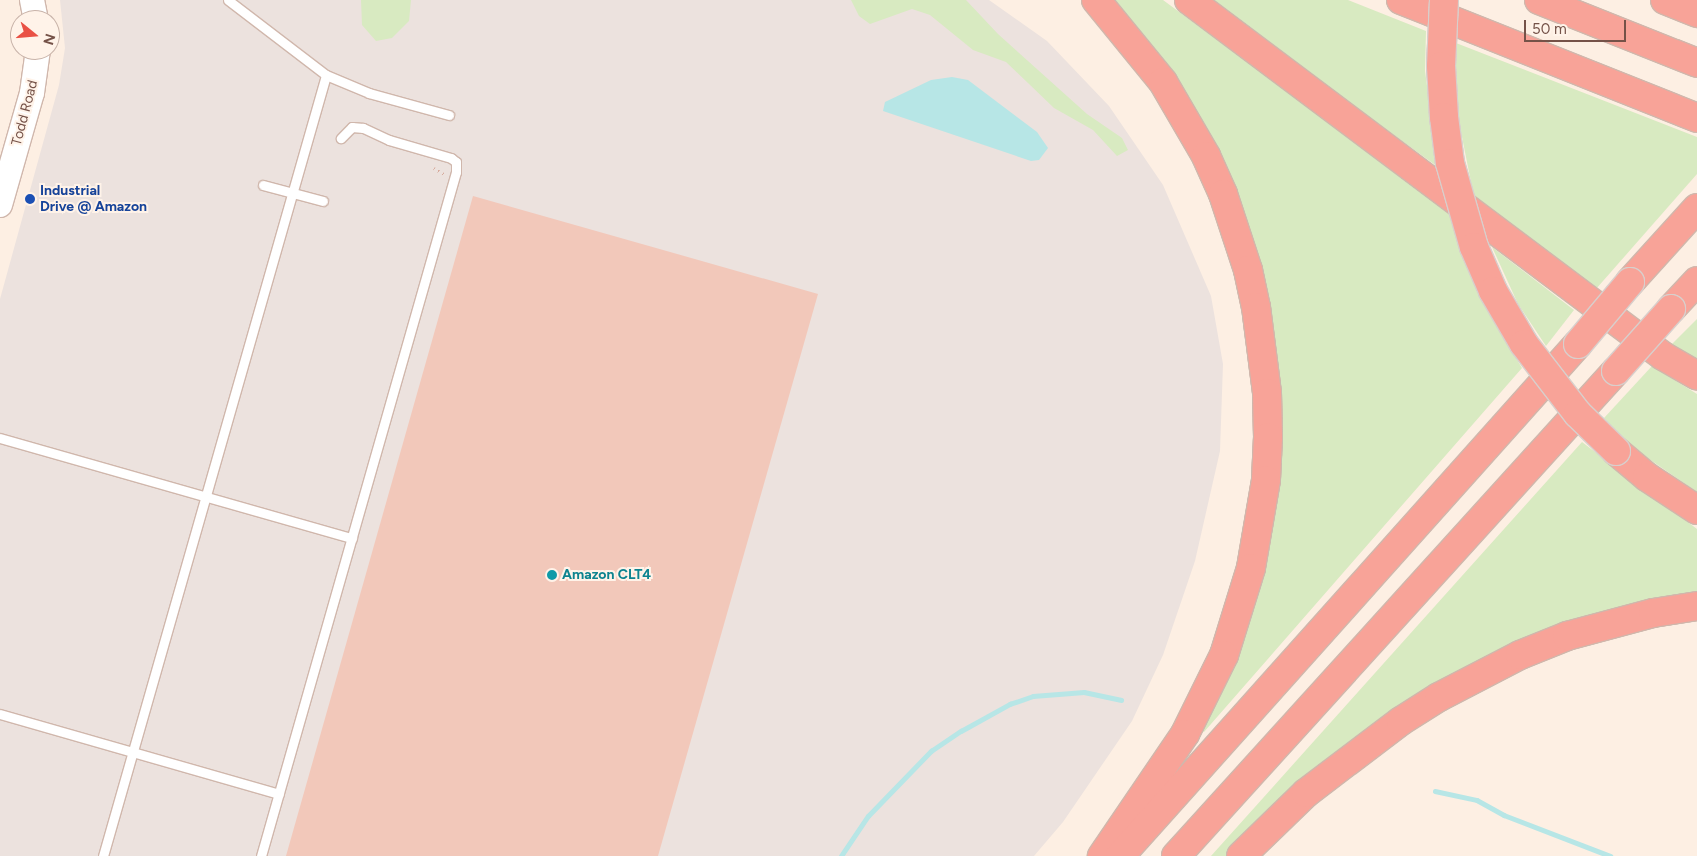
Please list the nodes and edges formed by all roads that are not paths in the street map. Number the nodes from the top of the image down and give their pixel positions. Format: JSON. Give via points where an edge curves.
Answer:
{"nodes":[{"id":1,"x":228,"y":0,"type":"edge"},
{"id":2,"x":1096,"y":0,"type":"edge"},
{"id":3,"x":1188,"y":0,"type":"edge"},
{"id":4,"x":1401,"y":0,"type":"edge"},
{"id":5,"x":1444,"y":0,"type":"edge"},
{"id":6,"x":1539,"y":0,"type":"edge"},
{"id":7,"x":1665,"y":0,"type":"edge"},
{"id":8,"x":1697,"y":13,"type":"edge"},
{"id":9,"x":37,"y":60,"type":"edge"},
{"id":10,"x":1697,"y":63,"type":"edge"},
{"id":11,"x":326,"y":74,"type":"junction"},
{"id":12,"x":449,"y":115,"type":"dead end"},
{"id":13,"x":1697,"y":118,"type":"edge"},
{"id":14,"x":341,"y":138,"type":"dead end"},
{"id":15,"x":263,"y":184,"type":"dead end"},
{"id":16,"x":292,"y":193,"type":"junction"},
{"id":17,"x":323,"y":201,"type":"dead end"},
{"id":18,"x":0,"y":205,"type":"edge"},
{"id":19,"x":1697,"y":208,"type":"edge"},
{"id":20,"x":1697,"y":281,"type":"edge"},
{"id":21,"x":1697,"y":376,"type":"edge"},
{"id":22,"x":0,"y":438,"type":"edge"},
{"id":23,"x":206,"y":497,"type":"junction"},
{"id":24,"x":1697,"y":510,"type":"edge"},
{"id":25,"x":352,"y":538,"type":"junction"},
{"id":26,"x":1697,"y":606,"type":"edge"},
{"id":27,"x":0,"y":714,"type":"edge"},
{"id":28,"x":133,"y":752,"type":"junction"},
{"id":29,"x":279,"y":794,"type":"junction"},
{"id":30,"x":103,"y":856,"type":"edge"},
{"id":31,"x":261,"y":856,"type":"edge"},
{"id":32,"x":1102,"y":856,"type":"edge"},
{"id":33,"x":1120,"y":856,"type":"edge"},
{"id":34,"x":1176,"y":856,"type":"edge"},
{"id":35,"x":1240,"y":856,"type":"edge"}],
"edges":[{"from":1,"to":11,"type":"lane"},
{"from":2,"to":32,"type":"highway","via":[[1163,82],[1206,156],[1223,194],[1248,270],[1268,393],[1266,480],[1251,568],[1224,655],[1185,734]]},
{"from":3,"to":21,"type":"highway","via":[[1663,356]]},
{"from":4,"to":13,"type":"highway"},
{"from":5,"to":24,"type":"highway","bridge":true,"via":[[1441,66],[1450,163],[1474,247],[1492,291],[1524,344],[1578,414],[1616,451]]},
{"from":6,"to":10,"type":"highway"},
{"from":7,"to":8,"type":"highway"},
{"from":9,"to":18,"type":"street","name":"Todd Road","via":[[32,93]]},
{"from":11,"to":12,"type":"lane","via":[[369,93]]},
{"from":11,"to":16,"type":"lane"},
{"from":14,"to":25,"type":"lane","via":[[352,127],[362,128],[456,162],[456,172]]},
{"from":15,"to":16,"type":"lane"},
{"from":16,"to":17,"type":"lane"},
{"from":16,"to":23,"type":"lane"},
{"from":19,"to":33,"type":"highway","bridge":true},
{"from":20,"to":34,"type":"highway","bridge":true},
{"from":22,"to":23,"type":"lane"},
{"from":23,"to":25,"type":"lane"},
{"from":23,"to":28,"type":"lane"},
{"from":25,"to":29,"type":"lane"},
{"from":26,"to":35,"type":"highway","via":[[1653,613],[1567,636],[1520,655],[1439,697],[1401,721],[1306,793]]},
{"from":27,"to":28,"type":"lane"},
{"from":28,"to":29,"type":"lane"},
{"from":28,"to":30,"type":"lane"},
{"from":29,"to":31,"type":"lane"}]}
